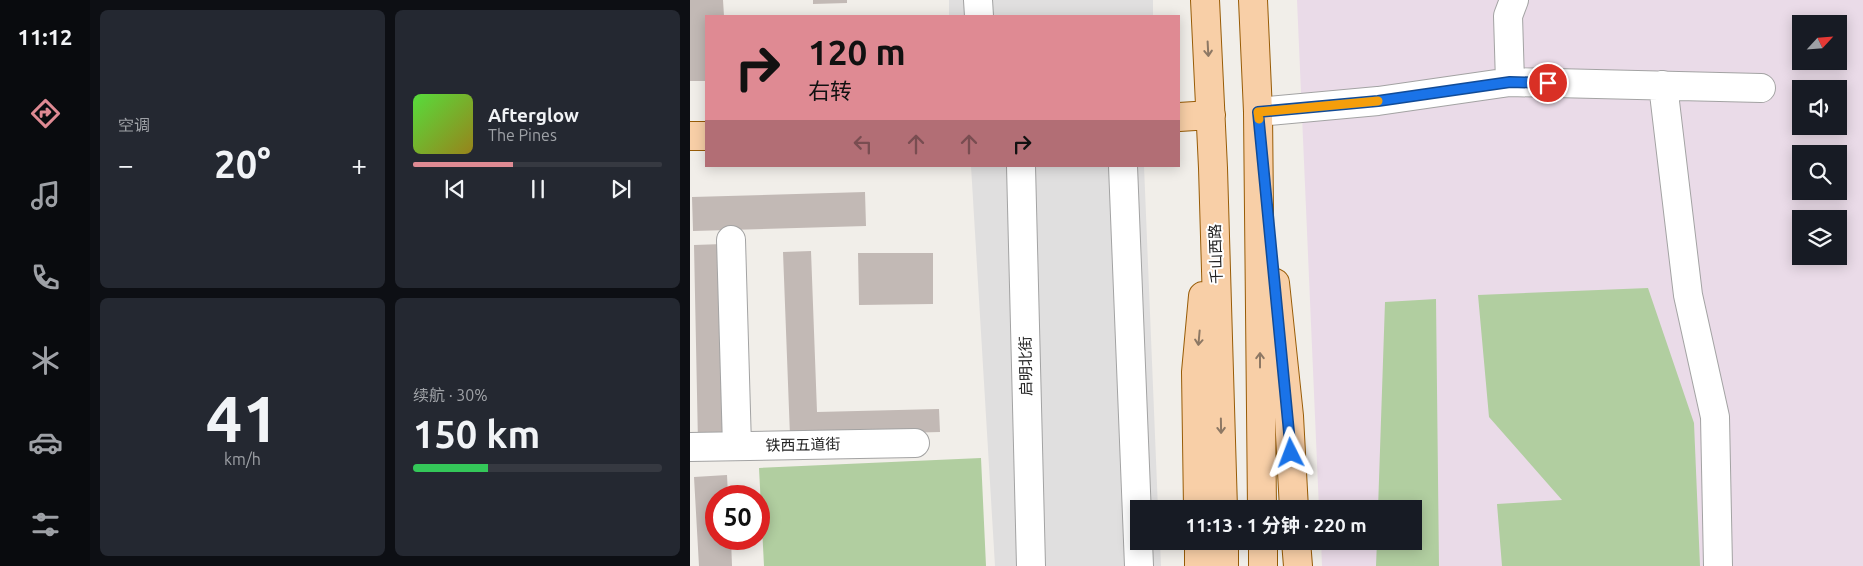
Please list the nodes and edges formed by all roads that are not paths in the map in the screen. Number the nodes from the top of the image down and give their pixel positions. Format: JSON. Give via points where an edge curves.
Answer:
{"nodes":[{"id":1,"x":978,"y":0,"type":"edge"},
{"id":2,"x":1205,"y":0,"type":"edge"},
{"id":3,"x":1253,"y":0,"type":"edge"},
{"id":4,"x":1514,"y":0,"type":"edge"},
{"id":5,"x":978,"y":15,"type":"edge"},
{"id":6,"x":1510,"y":82,"type":"junction"},
{"id":7,"x":1663,"y":85,"type":"junction"},
{"id":8,"x":1760,"y":88,"type":"dead end"},
{"id":9,"x":1258,"y":112,"type":"junction"},
{"id":10,"x":1211,"y":114,"type":"junction"},
{"id":11,"x":1180,"y":117,"type":"edge"},
{"id":12,"x":690,"y":136,"type":"edge"},
{"id":13,"x":705,"y":136,"type":"edge"},
{"id":14,"x":1021,"y":167,"type":"edge"},
{"id":15,"x":1123,"y":167,"type":"edge"},
{"id":16,"x":1213,"y":168,"type":"junction"},
{"id":17,"x":730,"y":240,"type":"dead end"},
{"id":18,"x":915,"y":443,"type":"dead end"},
{"id":19,"x":737,"y":446,"type":"junction"},
{"id":20,"x":690,"y":447,"type":"edge"},
{"id":21,"x":1198,"y":500,"type":"edge"},
{"id":22,"x":1223,"y":500,"type":"edge"},
{"id":23,"x":1262,"y":500,"type":"edge"},
{"id":24,"x":1293,"y":500,"type":"edge"},
{"id":25,"x":1199,"y":550,"type":"edge"},
{"id":26,"x":1224,"y":550,"type":"edge"},
{"id":27,"x":1263,"y":550,"type":"edge"},
{"id":28,"x":1297,"y":550,"type":"edge"},
{"id":29,"x":1031,"y":566,"type":"edge"},
{"id":30,"x":1140,"y":566,"type":"edge"},
{"id":31,"x":1199,"y":566,"type":"edge"},
{"id":32,"x":1224,"y":566,"type":"edge"},
{"id":33,"x":1263,"y":566,"type":"edge"},
{"id":34,"x":1298,"y":566,"type":"edge"},
{"id":35,"x":1718,"y":566,"type":"edge"}],
"edges":[{"from":1,"to":5,"type":"street"},
{"from":2,"to":10,"type":"main road","name":"千山西路","one_way":true},
{"from":3,"to":9,"type":"main road"},
{"from":4,"to":6,"type":"street","via":[[1508,16]]},
{"from":6,"to":7,"type":"street"},
{"from":6,"to":9,"type":"street","via":[[1378,101]]},
{"from":7,"to":8,"type":"street"},
{"from":7,"to":35,"type":"street","via":[[1688,295],[1715,417]]},
{"from":23,"to":9,"type":"main road","one_way":true},
{"from":9,"to":24,"type":"main road","via":[[1288,406]]},
{"from":10,"to":11,"type":"main road"},
{"from":10,"to":16,"type":"main road","name":"千山西路"},
{"from":12,"to":13,"type":"main road"},
{"from":14,"to":29,"type":"street","name":"启明北街"},
{"from":15,"to":30,"type":"street"},
{"from":16,"to":21,"type":"main road","one_way":true,"via":[[1196,372]]},
{"from":16,"to":22,"type":"main road","name":"千山西路","one_way":true},
{"from":17,"to":19,"type":"street"},
{"from":18,"to":19,"type":"street","name":"铁西五道街"},
{"from":19,"to":20,"type":"street","name":"铁西五道街"},
{"from":25,"to":31,"type":"main road"},
{"from":26,"to":32,"type":"main road"},
{"from":27,"to":33,"type":"main road"},
{"from":28,"to":34,"type":"main road"}]}
